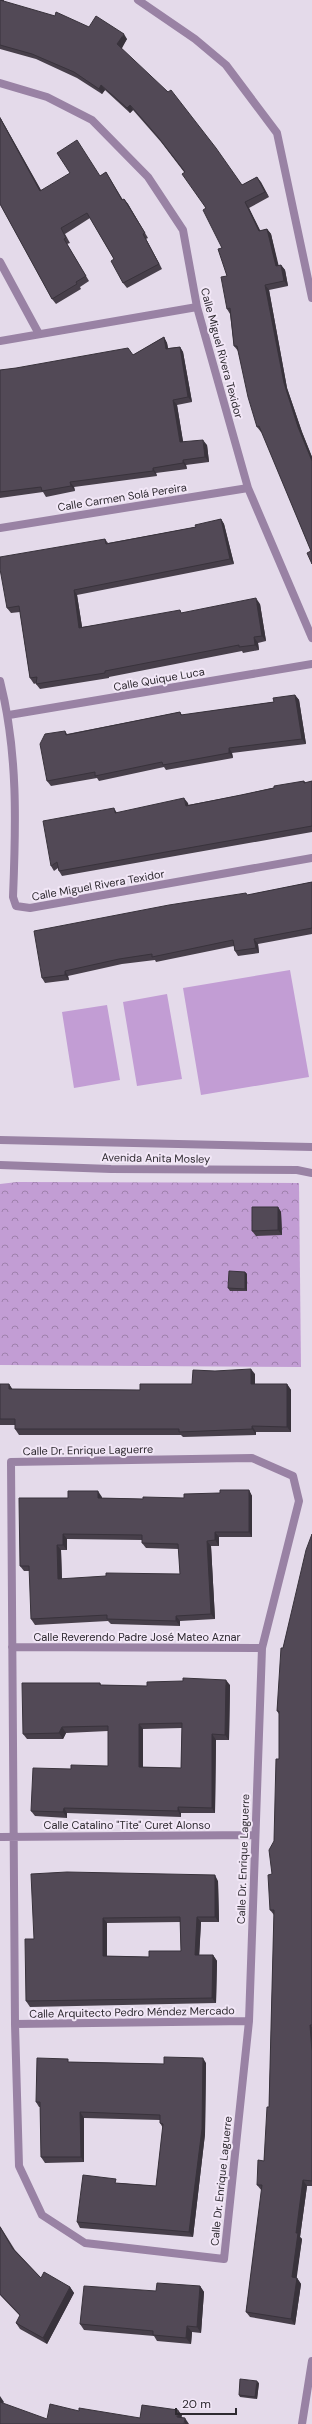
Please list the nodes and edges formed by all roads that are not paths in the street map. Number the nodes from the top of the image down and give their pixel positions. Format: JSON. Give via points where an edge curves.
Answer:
{"nodes":[{"id":1,"x":138,"y":0,"type":"edge"},
{"id":2,"x":0,"y":83,"type":"edge"},
{"id":3,"x":0,"y":262,"type":"edge"},
{"id":4,"x":312,"y":298,"type":"edge"},
{"id":5,"x":197,"y":307,"type":"junction"},
{"id":6,"x":39,"y":334,"type":"junction"},
{"id":7,"x":0,"y":341,"type":"edge"},
{"id":8,"x":248,"y":488,"type":"junction"},
{"id":9,"x":0,"y":528,"type":"edge"},
{"id":10,"x":312,"y":638,"type":"edge"},
{"id":11,"x":312,"y":664,"type":"edge"},
{"id":12,"x":0,"y":681,"type":"edge"},
{"id":13,"x":9,"y":715,"type":"junction"},
{"id":14,"x":312,"y":858,"type":"edge"},
{"id":15,"x":0,"y":1140,"type":"edge"},
{"id":16,"x":312,"y":1147,"type":"edge"},
{"id":17,"x":0,"y":1165,"type":"edge"},
{"id":18,"x":312,"y":1173,"type":"edge"},
{"id":19,"x":12,"y":1647,"type":"junction"},
{"id":20,"x":262,"y":1648,"type":"junction"},
{"id":21,"x":255,"y":1835,"type":"junction"},
{"id":22,"x":0,"y":1837,"type":"edge"},
{"id":23,"x":14,"y":1837,"type":"junction"},
{"id":24,"x":249,"y":2022,"type":"junction"},
{"id":25,"x":15,"y":2024,"type":"junction"},
{"id":26,"x":312,"y":2362,"type":"edge"},
{"id":27,"x":302,"y":2424,"type":"edge"}],
"edges":[{"from":1,"to":4,"type":"street","via":[[195,39],[226,65],[277,133]]},
{"from":2,"to":5,"type":"street","name":"Calle Miguel Rivera Texidor","via":[[47,97],[92,120],[148,176],[183,230]]},
{"from":3,"to":6,"type":"street"},
{"from":5,"to":6,"type":"street"},
{"from":5,"to":8,"type":"street","name":"Calle Miguel Rivera Texidor"},
{"from":6,"to":7,"type":"street"},
{"from":8,"to":9,"type":"street","name":"Calle Carmen Solá Pereira"},
{"from":8,"to":10,"type":"street","name":"Calle Miguel Rivera Texidor"},
{"from":11,"to":13,"type":"street","name":"Calle Quique Luca"},
{"from":12,"to":13,"type":"street","name":"Calle Miguel Rivera Texidor"},
{"from":13,"to":14,"type":"street","name":"Calle Miguel Rivera Texidor","via":[[16,809],[13,897],[16,906],[30,908]]},
{"from":15,"to":16,"type":"street","name":"Avenida Anita Mosley"},
{"from":17,"to":18,"type":"street","name":"Avenida Anita Mosley","via":[[111,1169],[297,1170]]},
{"from":19,"to":20,"type":"street","name":"Calle Reverendo Padre José Mateo Aznar"},
{"from":19,"to":20,"type":"street","name":"Calle Dr. Enrique Laguerre","via":[[11,1462],[252,1458],[293,1476],[299,1501]]},
{"from":19,"to":23,"type":"street","name":"Calle Dr. Enrique Laguerre"},
{"from":20,"to":21,"type":"street","name":"Calle Dr. Enrique Laguerre"},
{"from":21,"to":23,"type":"street","name":"Calle Catalino \"Tite\" Curet Alonso"},
{"from":21,"to":24,"type":"street","name":"Calle Dr. Enrique Laguerre"},
{"from":22,"to":23,"type":"street","name":"Calle Catalino \"Tite\" Curet Alonso"},
{"from":23,"to":25,"type":"street","name":"Calle Dr. Enrique Laguerre"},
{"from":24,"to":25,"type":"street","name":"Calle Arquitecto Pedro Méndez Mercado"},
{"from":24,"to":25,"type":"street","name":"Calle Dr. Enrique Laguerre","via":[[224,2258],[85,2243],[42,2215],[19,2166]]},
{"from":26,"to":27,"type":"street"}]}
